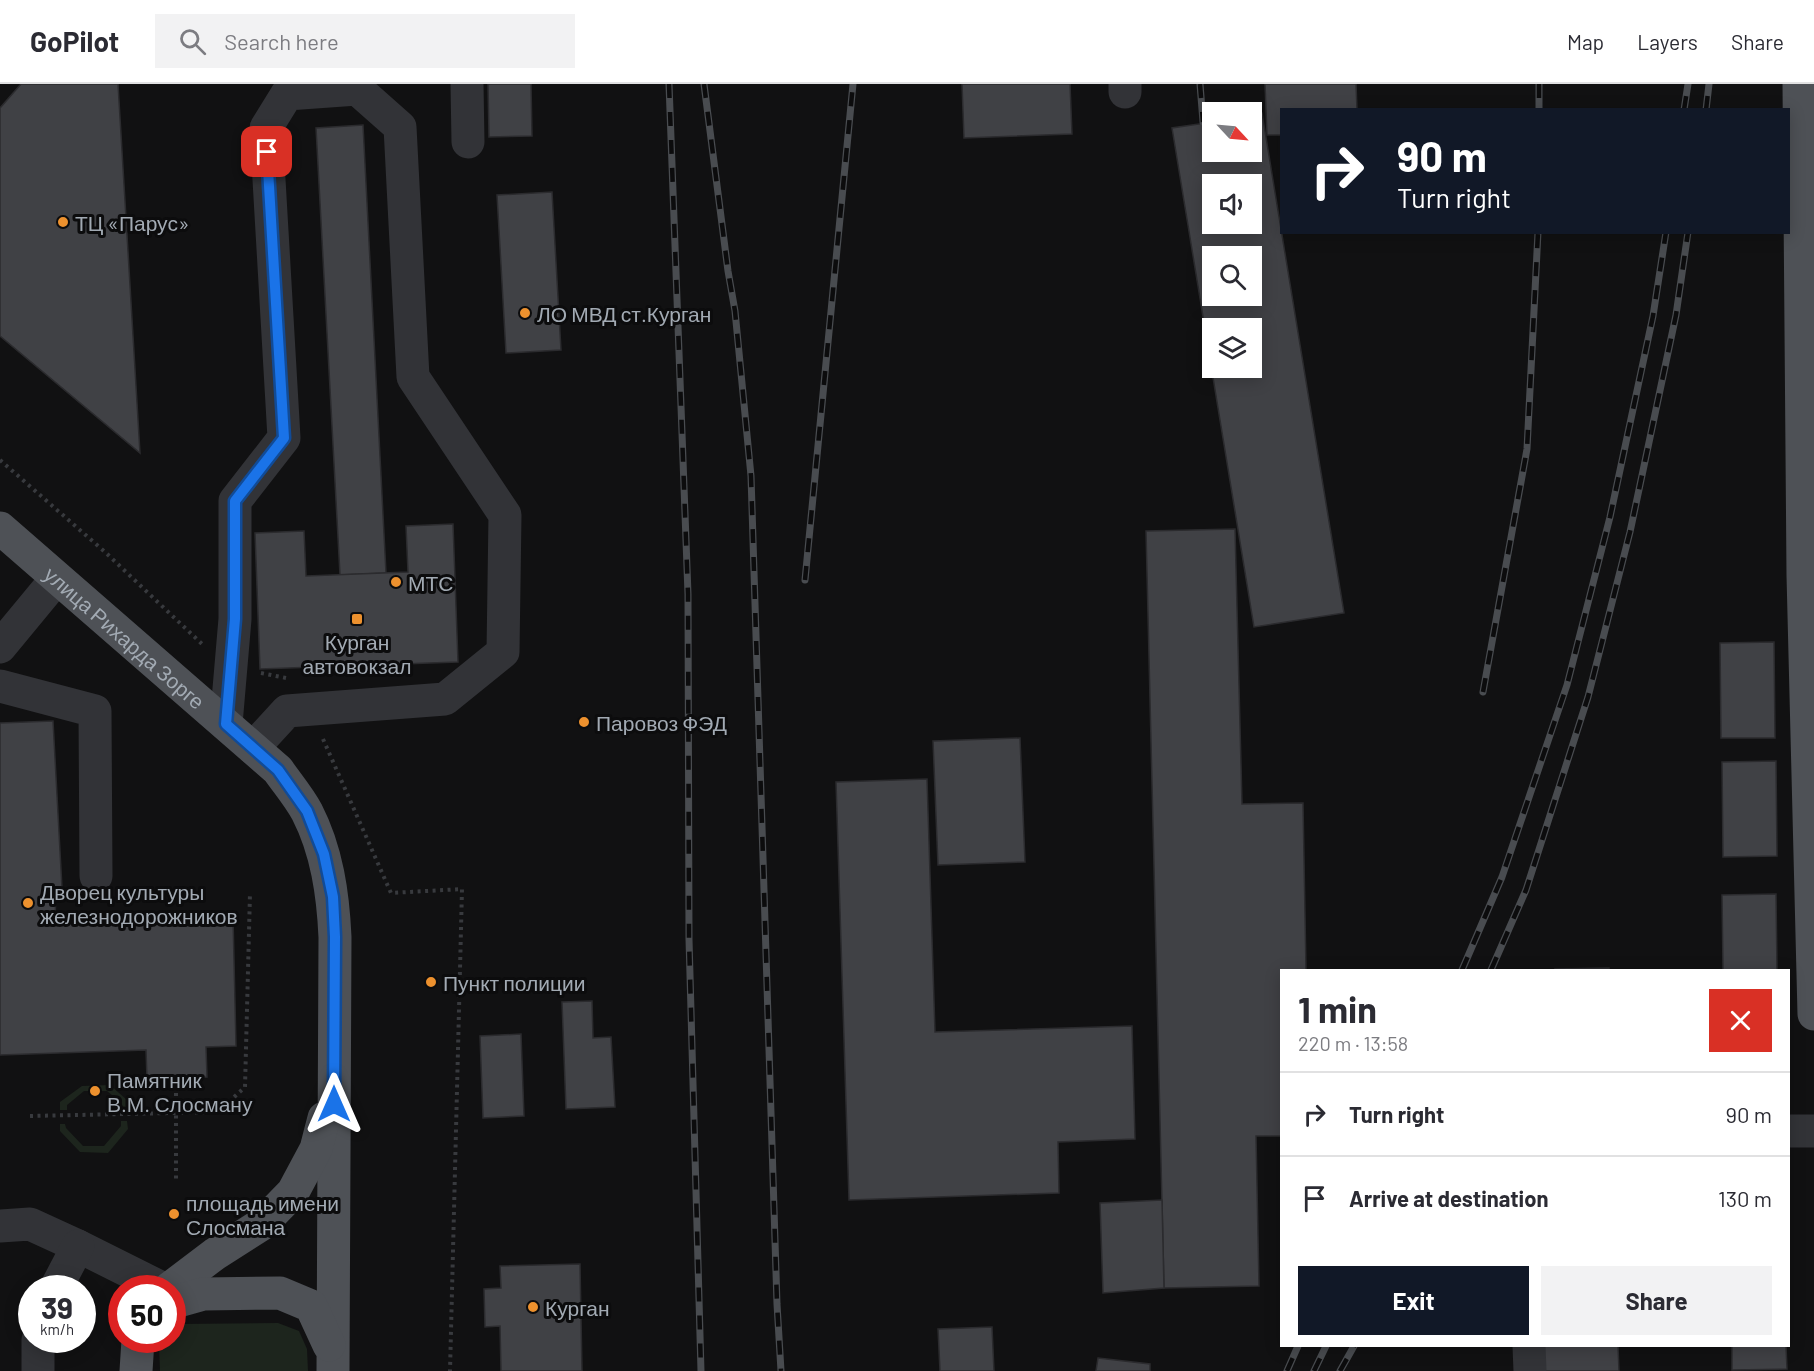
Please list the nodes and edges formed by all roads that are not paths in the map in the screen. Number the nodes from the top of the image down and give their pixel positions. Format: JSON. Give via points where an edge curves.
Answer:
{"nodes":[{"id":1,"x":467,"y":84,"type":"edge"},
{"id":2,"x":1799,"y":84,"type":"edge"},
{"id":3,"x":468,"y":142,"type":"dead end"},
{"id":4,"x":0,"y":528,"type":"edge"},
{"id":5,"x":1809,"y":574,"type":"edge"},
{"id":6,"x":57,"y":578,"type":"junction"},
{"id":7,"x":0,"y":647,"type":"edge"},
{"id":8,"x":0,"y":686,"type":"edge"},
{"id":9,"x":226,"y":724,"type":"junction"},
{"id":10,"x":253,"y":748,"type":"junction"},
{"id":11,"x":96,"y":876,"type":"dead end"},
{"id":12,"x":1814,"y":1014,"type":"edge"},
{"id":13,"x":334,"y":1082,"type":"junction"},
{"id":14,"x":1790,"y":1131,"type":"edge"},
{"id":15,"x":1814,"y":1131,"type":"edge"},
{"id":16,"x":0,"y":1226,"type":"edge"},
{"id":17,"x":78,"y":1246,"type":"junction"},
{"id":18,"x":63,"y":1275,"type":"edge"},
{"id":19,"x":136,"y":1275,"type":"edge"},
{"id":20,"x":186,"y":1276,"type":"edge"},
{"id":21,"x":186,"y":1299,"type":"edge"},
{"id":22,"x":1528,"y":1347,"type":"edge"},
{"id":23,"x":38,"y":1353,"type":"edge"},
{"id":24,"x":137,"y":1353,"type":"edge"},
{"id":25,"x":333,"y":1361,"type":"edge"},
{"id":26,"x":39,"y":1371,"type":"edge"},
{"id":27,"x":136,"y":1371,"type":"edge"},
{"id":28,"x":1530,"y":1371,"type":"edge"}],
"edges":[{"from":1,"to":3,"type":"lane"},
{"from":2,"to":5,"type":"main road"},
{"from":4,"to":6,"type":"main road","name":"улица Рихарда Зорге"},
{"from":5,"to":12,"type":"main road"},
{"from":6,"to":7,"type":"lane"},
{"from":6,"to":9,"type":"main road","name":"улица Рихарда Зорге"},
{"from":8,"to":11,"type":"lane","via":[[95,711]]},
{"from":9,"to":10,"type":"main road","name":"улица Рихарда Зорге"},
{"from":9,"to":10,"type":"lane","via":[[235,619],[235,501],[284,438],[266,128],[287,94],[357,89],[400,127],[413,377],[505,515],[503,652],[445,699],[287,711]]},
{"from":10,"to":13,"type":"main road","name":"улица Рихарда Зорге","via":[[278,770],[307,811],[324,854],[333,897],[335,937]]},
{"from":13,"to":20,"type":"main road","via":[[316,1149],[293,1192],[262,1224]]},
{"from":13,"to":25,"type":"main road"},
{"from":14,"to":15,"type":"lane"},
{"from":16,"to":17,"type":"lane","via":[[30,1224]]},
{"from":17,"to":18,"type":"lane"},
{"from":17,"to":19,"type":"lane"},
{"from":21,"to":25,"type":"main road","via":[[203,1294],[280,1293],[311,1306]]},
{"from":22,"to":28,"type":"lane"},
{"from":23,"to":26,"type":"lane"},
{"from":24,"to":27,"type":"main road"}]}
